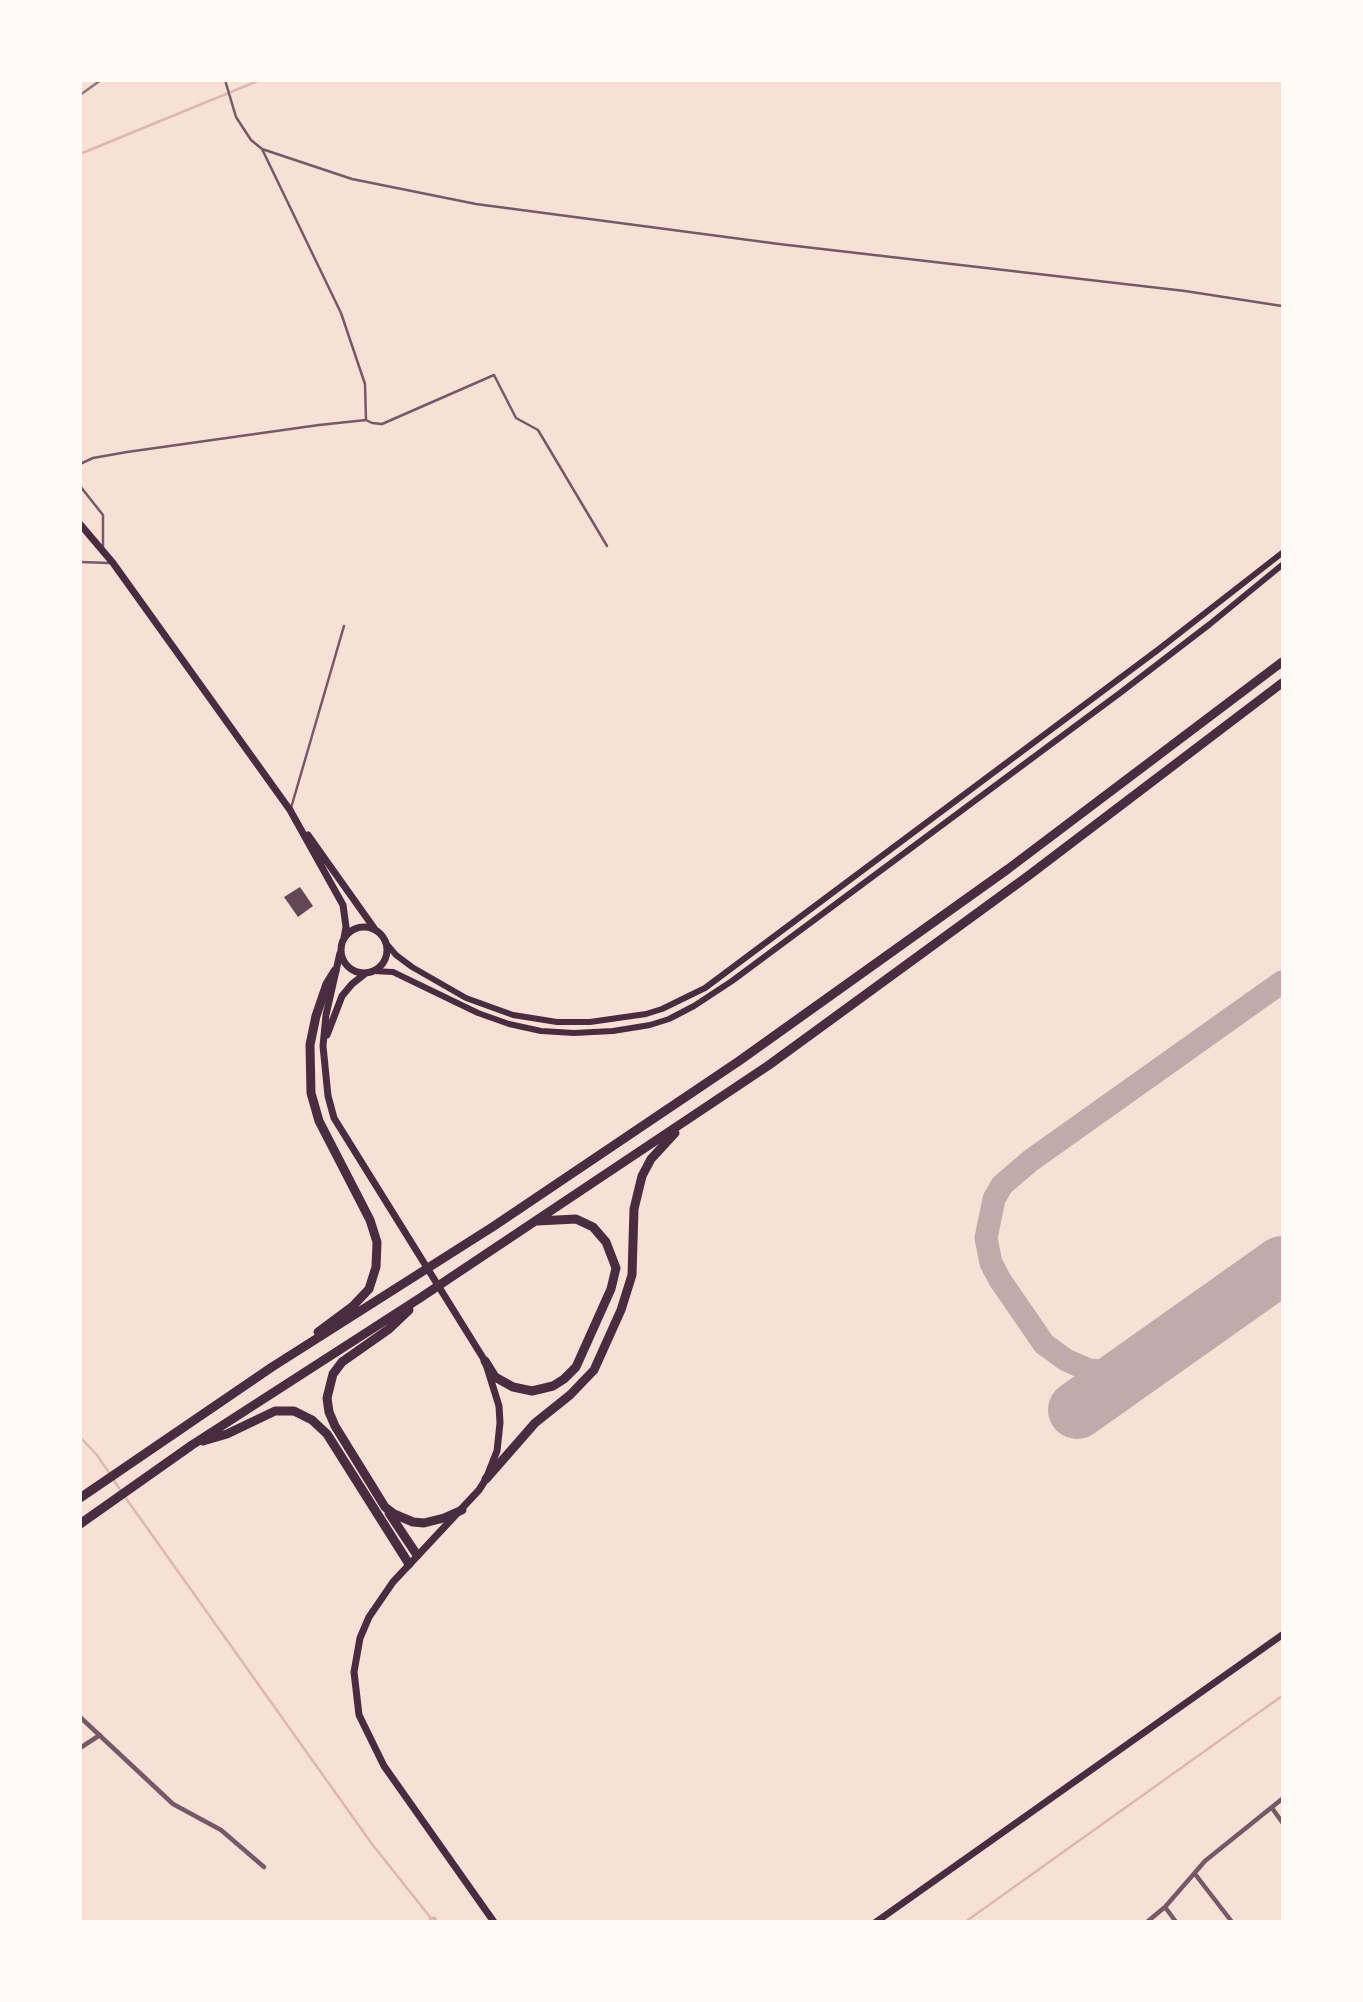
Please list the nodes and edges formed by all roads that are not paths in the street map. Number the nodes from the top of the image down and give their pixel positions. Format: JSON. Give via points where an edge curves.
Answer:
{"nodes":[{"id":1,"x":225,"y":81,"type":"edge"},
{"id":2,"x":262,"y":149,"type":"junction"},
{"id":3,"x":1283,"y":306,"type":"edge"},
{"id":4,"x":366,"y":420,"type":"junction"},
{"id":5,"x":80,"y":464,"type":"edge"},
{"id":6,"x":80,"y":486,"type":"edge"},
{"id":7,"x":80,"y":524,"type":"edge"},
{"id":8,"x":607,"y":546,"type":"dead end"},
{"id":9,"x":103,"y":550,"type":"junction"},
{"id":10,"x":1283,"y":553,"type":"edge"},
{"id":11,"x":80,"y":562,"type":"edge"},
{"id":12,"x":113,"y":563,"type":"junction"},
{"id":13,"x":1283,"y":565,"type":"edge"},
{"id":14,"x":344,"y":626,"type":"dead end"},
{"id":15,"x":1283,"y":662,"type":"edge"},
{"id":16,"x":1283,"y":683,"type":"edge"},
{"id":17,"x":290,"y":810,"type":"junction"},
{"id":18,"x":299,"y":823,"type":"junction"},
{"id":19,"x":376,"y":931,"type":"junction"},
{"id":20,"x":344,"y":938,"type":"junction"},
{"id":21,"x":385,"y":942,"type":"junction"},
{"id":22,"x":340,"y":953,"type":"junction"},
{"id":23,"x":335,"y":971,"type":"junction"},
{"id":24,"x":370,"y":972,"type":"junction"},
{"id":25,"x":323,"y":1046,"type":"junction"},
{"id":26,"x":702,"y":1111,"type":"junction"},
{"id":27,"x":535,"y":1221,"type":"junction"},
{"id":28,"x":420,"y":1298,"type":"junction"},
{"id":29,"x":485,"y":1362,"type":"junction"},
{"id":30,"x":271,"y":1367,"type":"junction"},
{"id":31,"x":192,"y":1445,"type":"junction"},
{"id":32,"x":486,"y":1479,"type":"junction"},
{"id":33,"x":80,"y":1498,"type":"edge"},
{"id":34,"x":385,"y":1507,"type":"junction"},
{"id":35,"x":462,"y":1510,"type":"junction"},
{"id":36,"x":80,"y":1524,"type":"edge"},
{"id":37,"x":417,"y":1555,"type":"junction"},
{"id":38,"x":409,"y":1564,"type":"junction"},
{"id":39,"x":1283,"y":1635,"type":"edge"},
{"id":40,"x":80,"y":1717,"type":"edge"},
{"id":41,"x":100,"y":1735,"type":"junction"},
{"id":42,"x":80,"y":1748,"type":"edge"},
{"id":43,"x":1283,"y":1799,"type":"edge"},
{"id":44,"x":1272,"y":1808,"type":"junction"},
{"id":45,"x":1283,"y":1822,"type":"edge"},
{"id":46,"x":264,"y":1867,"type":"dead end"},
{"id":47,"x":1195,"y":1874,"type":"junction"},
{"id":48,"x":1165,"y":1907,"type":"junction"},
{"id":49,"x":494,"y":1922,"type":"edge"},
{"id":50,"x":876,"y":1922,"type":"edge"},
{"id":51,"x":1147,"y":1922,"type":"edge"},
{"id":52,"x":1176,"y":1922,"type":"edge"},
{"id":53,"x":1231,"y":1922,"type":"edge"}],
"edges":[{"from":1,"to":2,"type":"lane","via":[[236,117]]},
{"from":2,"to":3,"type":"lane","via":[[352,179],[476,204]]},
{"from":2,"to":4,"type":"lane","via":[[341,313],[365,384]]},
{"from":4,"to":5,"type":"lane","via":[[127,452]]},
{"from":4,"to":8,"type":"lane","via":[[382,424],[494,375],[516,418],[538,430]]},
{"from":6,"to":9,"type":"lane","via":[[103,515]]},
{"from":7,"to":9,"type":"main road"},
{"from":9,"to":12,"type":"main road"},
{"from":10,"to":21,"type":"main road","via":[[705,988],[662,1009],[590,1022],[513,1014],[466,998],[412,967]]},
{"from":11,"to":12,"type":"lane"},
{"from":12,"to":17,"type":"main road"},
{"from":13,"to":24,"type":"main road","via":[[1130,685],[732,981],[669,1018],[591,1033],[525,1028],[478,1013],[393,972]]},
{"from":14,"to":17,"type":"lane"},
{"from":15,"to":30,"type":"highway","via":[[1008,869],[739,1061],[494,1226]]},
{"from":16,"to":26,"type":"highway","via":[[909,964]]},
{"from":17,"to":18,"type":"main road"},
{"from":18,"to":19,"type":"main road"},
{"from":18,"to":20,"type":"main road","via":[[343,905]]},
{"from":19,"to":20,"type":"main road","via":[[363,927]]},
{"from":19,"to":21,"type":"main road"},
{"from":20,"to":22,"type":"main road"},
{"from":21,"to":24,"type":"main road","via":[[384,962]]},
{"from":22,"to":23,"type":"main road"},
{"from":22,"to":24,"type":"main road","via":[[352,971]]},
{"from":23,"to":25,"type":"main road"},
{"from":23,"to":30,"type":"highway","via":[[316,1016],[310,1045],[311,1093],[319,1121],[370,1220],[377,1242],[376,1267],[369,1289],[353,1306]]},
{"from":24,"to":25,"type":"main road","via":[[342,996]]},
{"from":25,"to":29,"type":"main road","via":[[334,1118]]},
{"from":26,"to":27,"type":"highway"},
{"from":26,"to":32,"type":"highway","via":[[673,1135],[642,1176],[634,1209],[632,1275],[594,1370],[535,1423]]},
{"from":27,"to":28,"type":"highway"},
{"from":27,"to":29,"type":"highway","via":[[576,1219],[593,1227],[606,1242],[615,1268],[611,1289],[576,1367],[554,1386],[532,1391],[513,1387],[495,1377]]},
{"from":28,"to":31,"type":"highway"},
{"from":28,"to":34,"type":"highway","via":[[389,1329],[342,1362],[328,1384],[329,1412],[335,1426]]},
{"from":29,"to":32,"type":"main road","via":[[500,1423],[497,1451]]},
{"from":30,"to":33,"type":"highway"},
{"from":31,"to":36,"type":"highway"},
{"from":31,"to":38,"type":"highway","via":[[275,1411],[303,1415],[327,1434]]},
{"from":32,"to":35,"type":"main road"},
{"from":34,"to":35,"type":"highway","via":[[403,1519],[424,1523]]},
{"from":34,"to":37,"type":"highway"},
{"from":35,"to":37,"type":"main road"},
{"from":37,"to":38,"type":"main road"},
{"from":38,"to":49,"type":"main road","via":[[376,1604],[360,1638],[354,1672],[359,1714],[384,1766]]},
{"from":39,"to":50,"type":"main road"},
{"from":40,"to":41,"type":"street"},
{"from":41,"to":42,"type":"street"},
{"from":41,"to":46,"type":"street","via":[[173,1804],[221,1830]]},
{"from":43,"to":44,"type":"street"},
{"from":44,"to":45,"type":"street"},
{"from":44,"to":47,"type":"street"},
{"from":47,"to":48,"type":"street"},
{"from":47,"to":53,"type":"street"},
{"from":48,"to":51,"type":"street"},
{"from":48,"to":52,"type":"street"}]}
